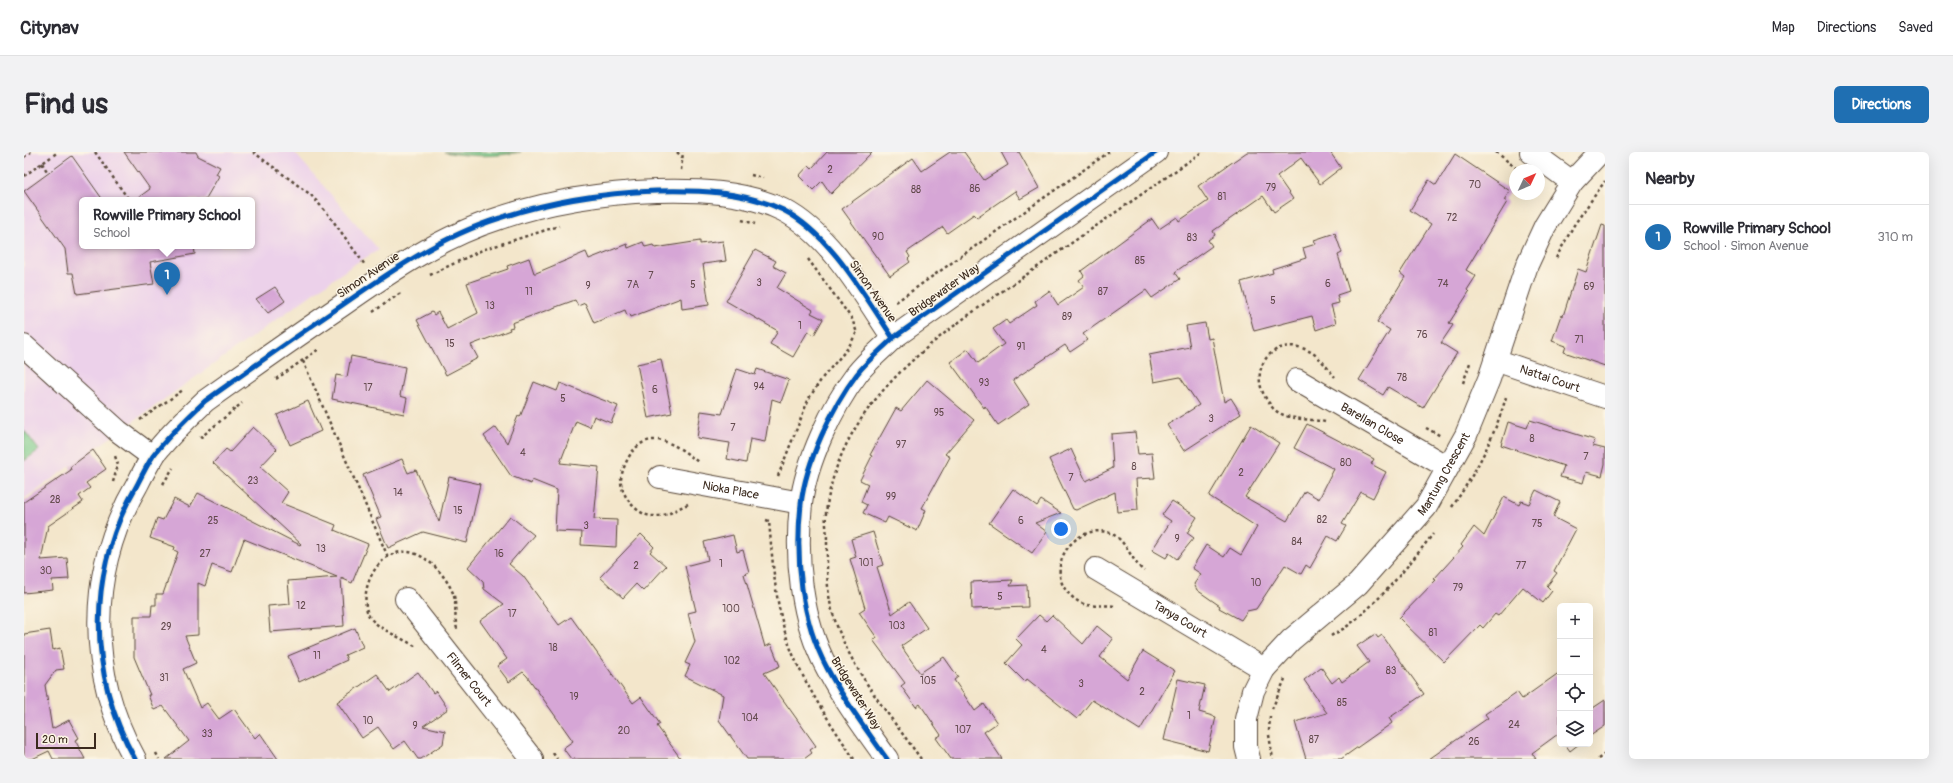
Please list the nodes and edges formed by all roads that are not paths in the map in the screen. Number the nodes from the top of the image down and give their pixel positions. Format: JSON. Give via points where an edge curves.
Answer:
{"nodes":[{"id":1,"x":1156,"y":152,"type":"edge"},
{"id":2,"x":1531,"y":152,"type":"edge"},
{"id":3,"x":1600,"y":152,"type":"edge"},
{"id":4,"x":1572,"y":182,"type":"junction"},
{"id":5,"x":893,"y":338,"type":"junction"},
{"id":6,"x":24,"y":346,"type":"edge"},
{"id":7,"x":1495,"y":360,"type":"junction"},
{"id":8,"x":1297,"y":380,"type":"dead end"},
{"id":9,"x":1605,"y":397,"type":"edge"},
{"id":10,"x":153,"y":457,"type":"junction"},
{"id":11,"x":1447,"y":467,"type":"junction"},
{"id":12,"x":660,"y":477,"type":"dead end"},
{"id":13,"x":801,"y":503,"type":"junction"},
{"id":14,"x":1096,"y":569,"type":"dead end"},
{"id":15,"x":406,"y":599,"type":"dead end"},
{"id":16,"x":1264,"y":669,"type":"junction"},
{"id":17,"x":135,"y":759,"type":"edge"},
{"id":18,"x":532,"y":759,"type":"edge"},
{"id":19,"x":887,"y":759,"type":"edge"},
{"id":20,"x":1249,"y":759,"type":"edge"}],
"edges":[{"from":1,"to":5,"type":"street","name":"Bridgewater Way"},
{"from":2,"to":4,"type":"street"},
{"from":3,"to":4,"type":"street","name":"Mantung Crescent"},
{"from":4,"to":7,"type":"street","name":"Mantung Crescent","via":[[1545,226],[1527,264]]},
{"from":5,"to":10,"type":"street","name":"Simon Avenue","via":[[832,251],[811,230],[783,210],[746,197],[698,191],[624,192],[593,196],[500,218],[463,232],[407,261],[205,401],[177,427]]},
{"from":5,"to":13,"type":"street","name":"Bridgewater Way","via":[[857,374],[837,405],[809,470]]},
{"from":6,"to":10,"type":"street","via":[[118,431]]},
{"from":7,"to":9,"type":"street","name":"Nattai Court"},
{"from":7,"to":11,"type":"street","name":"Mantung Crescent","via":[[1466,435]]},
{"from":8,"to":11,"type":"street","name":"Barellan Close"},
{"from":10,"to":17,"type":"street","name":"Simon Avenue","via":[[114,530],[99,604],[100,646],[105,686],[115,717]]},
{"from":11,"to":16,"type":"street","name":"Mantung Crescent","via":[[1426,507],[1377,564],[1358,584],[1291,640]]},
{"from":12,"to":13,"type":"street","name":"Nioka Place"},
{"from":13,"to":19,"type":"street","name":"Bridgewater Way","via":[[799,551],[803,596],[810,628],[826,668]]},
{"from":14,"to":16,"type":"street","name":"Tanya Court"},
{"from":15,"to":18,"type":"street","name":"Filmer Court"},
{"from":16,"to":20,"type":"street","name":"Mantung Crescent","via":[[1253,691],[1246,719],[1246,747]]}]}
